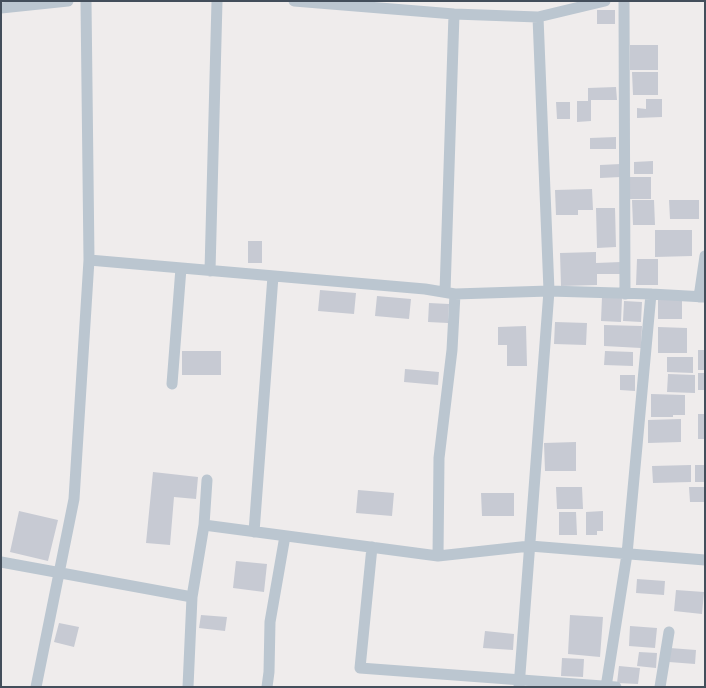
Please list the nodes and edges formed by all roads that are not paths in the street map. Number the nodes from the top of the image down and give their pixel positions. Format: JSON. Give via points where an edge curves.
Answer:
{"nodes":[{"id":1,"x":68,"y":1,"type":"edge"},
{"id":2,"x":86,"y":1,"type":"edge"},
{"id":3,"x":217,"y":1,"type":"edge"},
{"id":4,"x":294,"y":1,"type":"edge"},
{"id":5,"x":605,"y":1,"type":"edge"},
{"id":6,"x":624,"y":1,"type":"edge"},
{"id":7,"x":1,"y":8,"type":"edge"},
{"id":8,"x":454,"y":14,"type":"junction"},
{"id":9,"x":538,"y":17,"type":"junction"},
{"id":10,"x":705,"y":256,"type":"edge"},
{"id":11,"x":89,"y":260,"type":"junction"},
{"id":12,"x":181,"y":268,"type":"junction"},
{"id":13,"x":210,"y":271,"type":"junction"},
{"id":14,"x":273,"y":276,"type":"junction"},
{"id":15,"x":549,"y":291,"type":"junction"},
{"id":16,"x":450,"y":293,"type":"junction"},
{"id":17,"x":625,"y":294,"type":"junction"},
{"id":18,"x":651,"y":294,"type":"junction"},
{"id":19,"x":702,"y":297,"type":"edge"},
{"id":20,"x":172,"y":384,"type":"dead end"},
{"id":21,"x":207,"y":480,"type":"dead end"},
{"id":22,"x":204,"y":525,"type":"junction"},
{"id":23,"x":254,"y":532,"type":"junction"},
{"id":24,"x":285,"y":536,"type":"junction"},
{"id":25,"x":530,"y":546,"type":"junction"},
{"id":26,"x":372,"y":548,"type":"junction"},
{"id":27,"x":627,"y":554,"type":"junction"},
{"id":28,"x":438,"y":556,"type":"junction"},
{"id":29,"x":705,"y":560,"type":"edge"},
{"id":30,"x":1,"y":562,"type":"edge"},
{"id":31,"x":59,"y":573,"type":"junction"},
{"id":32,"x":192,"y":597,"type":"junction"},
{"id":33,"x":669,"y":632,"type":"dead end"},
{"id":34,"x":519,"y":684,"type":"edge"},
{"id":35,"x":36,"y":687,"type":"edge"},
{"id":36,"x":188,"y":687,"type":"edge"},
{"id":37,"x":267,"y":687,"type":"edge"},
{"id":38,"x":610,"y":687,"type":"edge"},
{"id":39,"x":660,"y":687,"type":"edge"}],
"edges":[{"from":1,"to":7,"type":"street"},
{"from":2,"to":11,"type":"street"},
{"from":3,"to":13,"type":"street"},
{"from":4,"to":8,"type":"street"},
{"from":5,"to":9,"type":"street"},
{"from":6,"to":17,"type":"street"},
{"from":8,"to":9,"type":"street"},
{"from":8,"to":16,"type":"street"},
{"from":9,"to":15,"type":"street"},
{"from":10,"to":19,"type":"street"},
{"from":11,"to":12,"type":"street"},
{"from":11,"to":31,"type":"street","via":[[74,499]]},
{"from":12,"to":13,"type":"street"},
{"from":12,"to":20,"type":"street"},
{"from":13,"to":14,"type":"street"},
{"from":14,"to":16,"type":"street"},
{"from":14,"to":23,"type":"street"},
{"from":15,"to":16,"type":"street"},
{"from":15,"to":17,"type":"street"},
{"from":15,"to":25,"type":"street"},
{"from":16,"to":28,"type":"street","via":[[452,350],[439,458]]},
{"from":17,"to":18,"type":"street"},
{"from":18,"to":19,"type":"street"},
{"from":18,"to":27,"type":"street"},
{"from":21,"to":22,"type":"street"},
{"from":22,"to":23,"type":"street"},
{"from":22,"to":32,"type":"street"},
{"from":23,"to":24,"type":"street"},
{"from":24,"to":26,"type":"street"},
{"from":24,"to":37,"type":"street","via":[[270,622]]},
{"from":25,"to":27,"type":"street"},
{"from":25,"to":28,"type":"street"},
{"from":25,"to":34,"type":"street"},
{"from":26,"to":28,"type":"street"},
{"from":26,"to":34,"type":"street","via":[[360,668]]},
{"from":27,"to":29,"type":"street"},
{"from":27,"to":38,"type":"street"},
{"from":30,"to":31,"type":"street"},
{"from":31,"to":32,"type":"street"},
{"from":31,"to":35,"type":"street"},
{"from":32,"to":36,"type":"street"},
{"from":33,"to":39,"type":"street"},
{"from":34,"to":38,"type":"street"}]}
